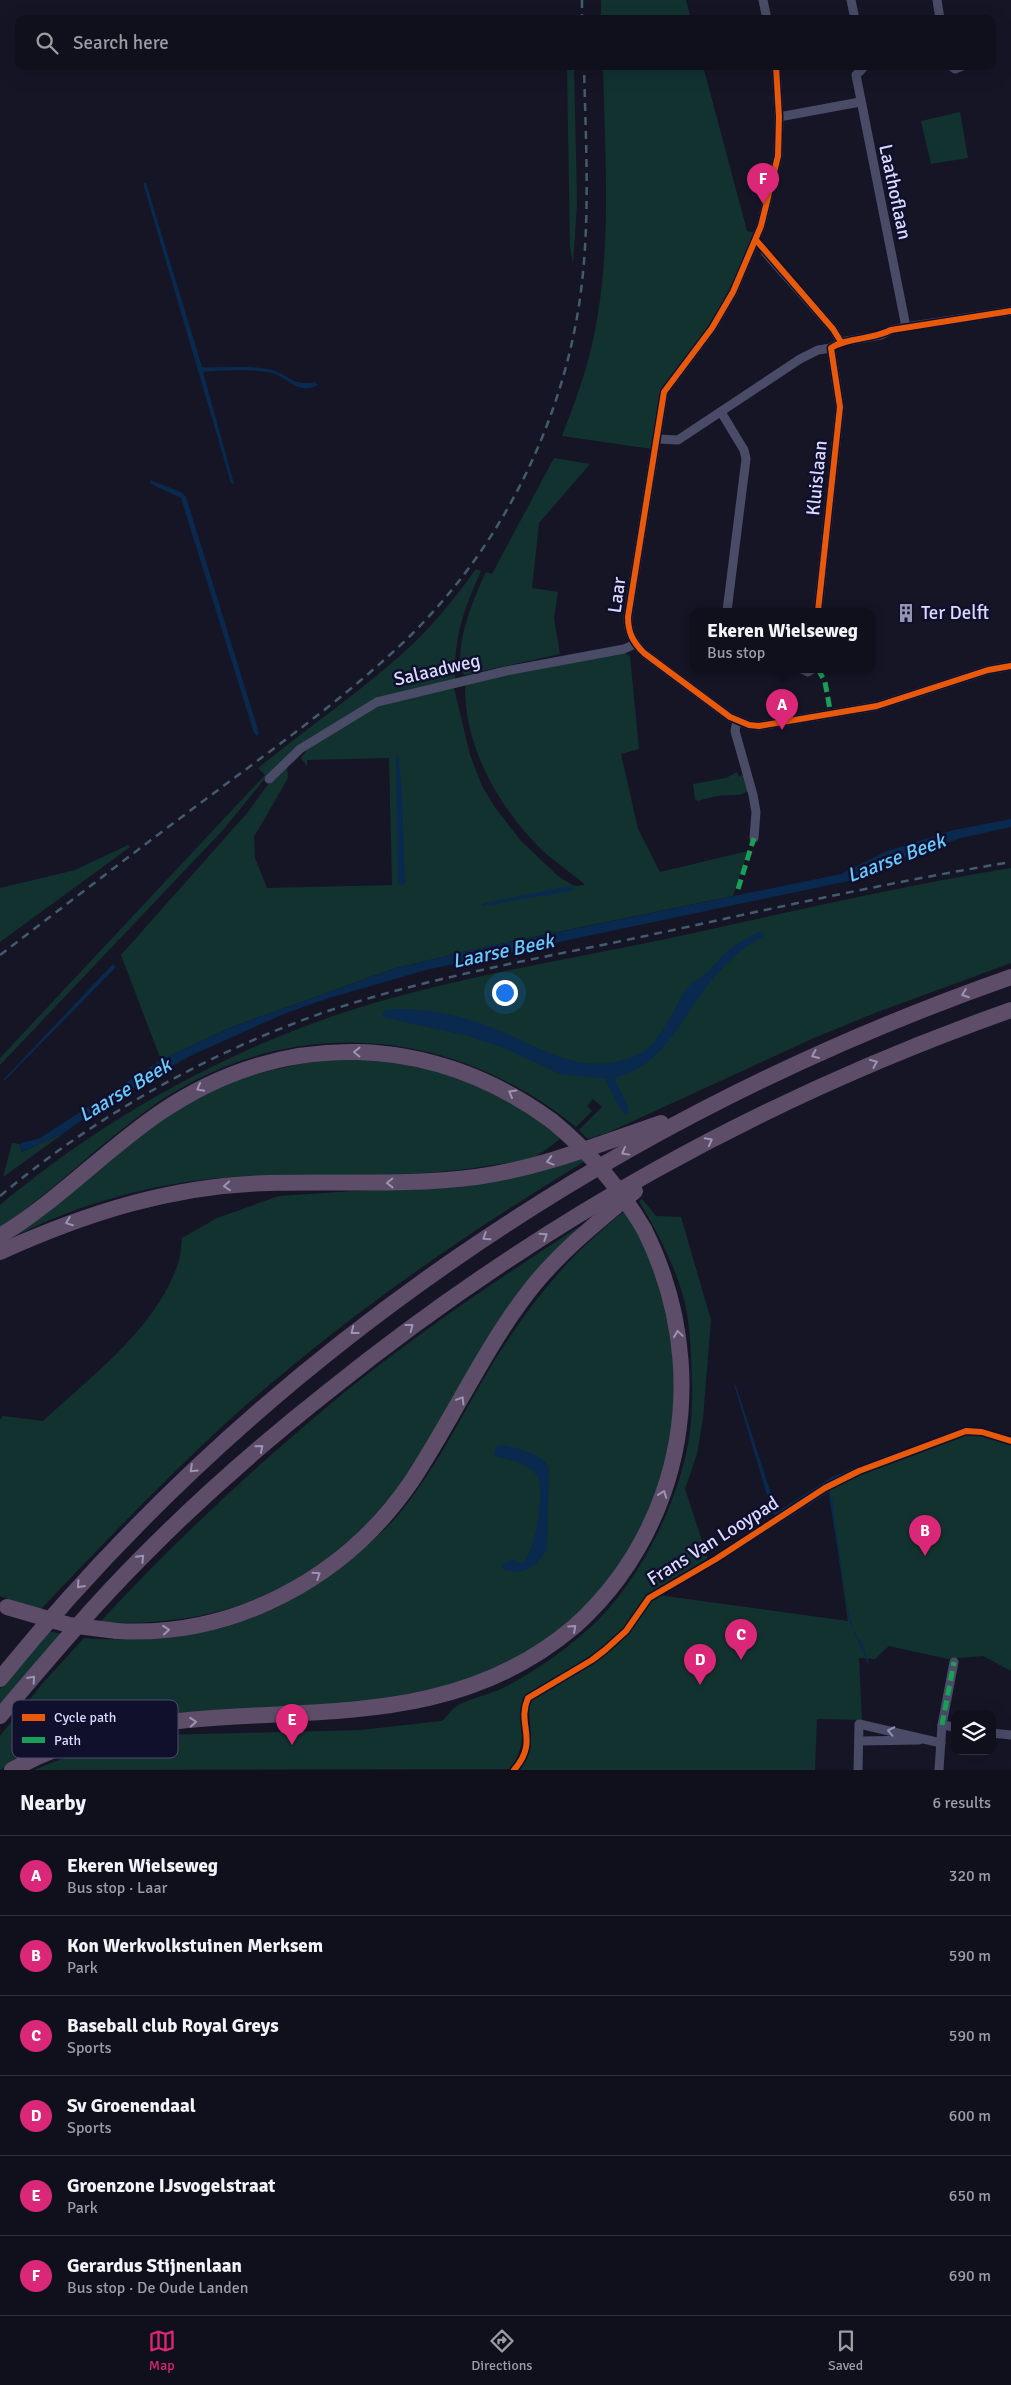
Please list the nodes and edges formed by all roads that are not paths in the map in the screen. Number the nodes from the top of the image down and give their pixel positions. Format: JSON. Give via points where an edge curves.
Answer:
{"nodes":[{"id":1,"x":763,"y":0,"type":"edge"},
{"id":2,"x":851,"y":0,"type":"edge"},
{"id":3,"x":937,"y":0,"type":"edge"},
{"id":4,"x":766,"y":15,"type":"edge"},
{"id":5,"x":854,"y":15,"type":"edge"},
{"id":6,"x":939,"y":15,"type":"edge"},
{"id":7,"x":776,"y":70,"type":"edge"},
{"id":8,"x":861,"y":70,"type":"edge"},
{"id":9,"x":860,"y":102,"type":"junction"},
{"id":10,"x":779,"y":117,"type":"junction"},
{"id":11,"x":765,"y":252,"type":"dead end"},
{"id":12,"x":1011,"y":311,"type":"edge"},
{"id":13,"x":906,"y":327,"type":"junction"},
{"id":14,"x":840,"y":342,"type":"junction"},
{"id":15,"x":831,"y":348,"type":"junction"},
{"id":16,"x":721,"y":412,"type":"junction"},
{"id":17,"x":658,"y":439,"type":"junction"},
{"id":18,"x":727,"y":608,"type":"edge"},
{"id":19,"x":818,"y":608,"type":"edge"},
{"id":20,"x":635,"y":644,"type":"junction"},
{"id":21,"x":1011,"y":666,"type":"edge"},
{"id":22,"x":737,"y":721,"type":"junction"},
{"id":23,"x":269,"y":779,"type":"dead end"},
{"id":24,"x":754,"y":838,"type":"dead end"},
{"id":25,"x":1011,"y":977,"type":"edge"},
{"id":26,"x":1011,"y":1010,"type":"edge"},
{"id":27,"x":714,"y":1103,"type":"junction"},
{"id":28,"x":668,"y":1162,"type":"junction"},
{"id":29,"x":0,"y":1236,"type":"edge"},
{"id":30,"x":0,"y":1252,"type":"edge"},
{"id":31,"x":3,"y":1605,"type":"edge"},
{"id":32,"x":954,"y":1662,"type":"dead end"},
{"id":33,"x":0,"y":1679,"type":"edge"},
{"id":34,"x":14,"y":1700,"type":"edge"},
{"id":35,"x":12,"y":1702,"type":"edge"},
{"id":36,"x":0,"y":1716,"type":"edge"},
{"id":37,"x":178,"y":1723,"type":"edge"},
{"id":38,"x":942,"y":1725,"type":"junction"},
{"id":39,"x":951,"y":1726,"type":"edge"},
{"id":40,"x":996,"y":1733,"type":"edge"},
{"id":41,"x":1011,"y":1736,"type":"edge"},
{"id":42,"x":921,"y":1739,"type":"junction"},
{"id":43,"x":859,"y":1741,"type":"junction"},
{"id":44,"x":941,"y":1743,"type":"junction"},
{"id":45,"x":39,"y":1758,"type":"edge"},
{"id":46,"x":12,"y":1770,"type":"edge"},
{"id":47,"x":858,"y":1770,"type":"edge"},
{"id":48,"x":939,"y":1770,"type":"edge"}],
"edges":[{"from":1,"to":4,"type":"street"},
{"from":2,"to":5,"type":"street"},
{"from":3,"to":6,"type":"street"},
{"from":7,"to":10,"type":"street","name":"Laar"},
{"from":8,"to":9,"type":"street","name":"Laathoflaan","via":[[856,75]]},
{"from":9,"to":10,"type":"street"},
{"from":9,"to":13,"type":"street","name":"Laathoflaan"},
{"from":10,"to":17,"type":"street","name":"Laar","via":[[778,156],[756,240],[733,292],[712,328],[664,392]]},
{"from":11,"to":14,"type":"street","via":[[833,329]]},
{"from":12,"to":13,"type":"street"},
{"from":13,"to":14,"type":"street"},
{"from":14,"to":15,"type":"street"},
{"from":15,"to":16,"type":"street","via":[[800,359]]},
{"from":15,"to":19,"type":"street","name":"Kluislaan","via":[[840,407]]},
{"from":16,"to":17,"type":"street","via":[[678,440]]},
{"from":16,"to":18,"type":"street","via":[[746,459]]},
{"from":17,"to":20,"type":"street","name":"Laar","via":[[628,617],[629,632]]},
{"from":20,"to":22,"type":"street"},
{"from":20,"to":23,"type":"street","name":"Salaadweg","via":[[377,702],[300,749]]},
{"from":21,"to":22,"type":"street","via":[[853,711],[759,726]]},
{"from":22,"to":24,"type":"street","via":[[735,731],[756,812]]},
{"from":25,"to":27,"type":"highway","one_way":true,"via":[[854,1038]]},
{"from":28,"to":26,"type":"highway","one_way":true,"via":[[750,1119],[861,1068]]},
{"from":27,"to":30,"type":"highway","one_way":true,"via":[[556,1160],[506,1172],[406,1183],[268,1183],[198,1189],[97,1212]]},
{"from":27,"to":33,"type":"highway","one_way":true,"via":[[593,1170],[474,1244],[384,1308],[295,1378],[146,1515],[84,1580]]},
{"from":31,"to":28,"type":"highway","one_way":true,"bridge":true,"via":[[69,1625],[117,1631],[172,1630],[235,1616],[293,1590],[347,1553],[384,1517],[410,1482],[513,1313],[552,1262]]},
{"from":34,"to":28,"type":"highway","one_way":true,"via":[[144,1555],[236,1468],[317,1401],[466,1286],[591,1205]]},
{"from":37,"to":29,"type":"highway","one_way":true,"bridge":true,"via":[[353,1716],[429,1704],[491,1683],[530,1662],[556,1643],[598,1604],[634,1556],[661,1499],[675,1453],[682,1387],[677,1326],[667,1285],[644,1229],[624,1197],[602,1168],[552,1121],[496,1084],[430,1061],[384,1054],[345,1052],[282,1059],[230,1074],[176,1102],[144,1124],[54,1198]]},
{"from":32,"to":38,"type":"street"},
{"from":36,"to":35,"type":"highway","one_way":true},
{"from":38,"to":39,"type":"street"},
{"from":38,"to":44,"type":"street"},
{"from":40,"to":41,"type":"street"},
{"from":42,"to":43,"type":"street","via":[[906,1742]]},
{"from":42,"to":43,"type":"street","one_way":true,"via":[[859,1724]]},
{"from":42,"to":44,"type":"street"},
{"from":43,"to":47,"type":"street"},
{"from":44,"to":48,"type":"street"},
{"from":46,"to":45,"type":"highway","one_way":true,"bridge":true}]}
